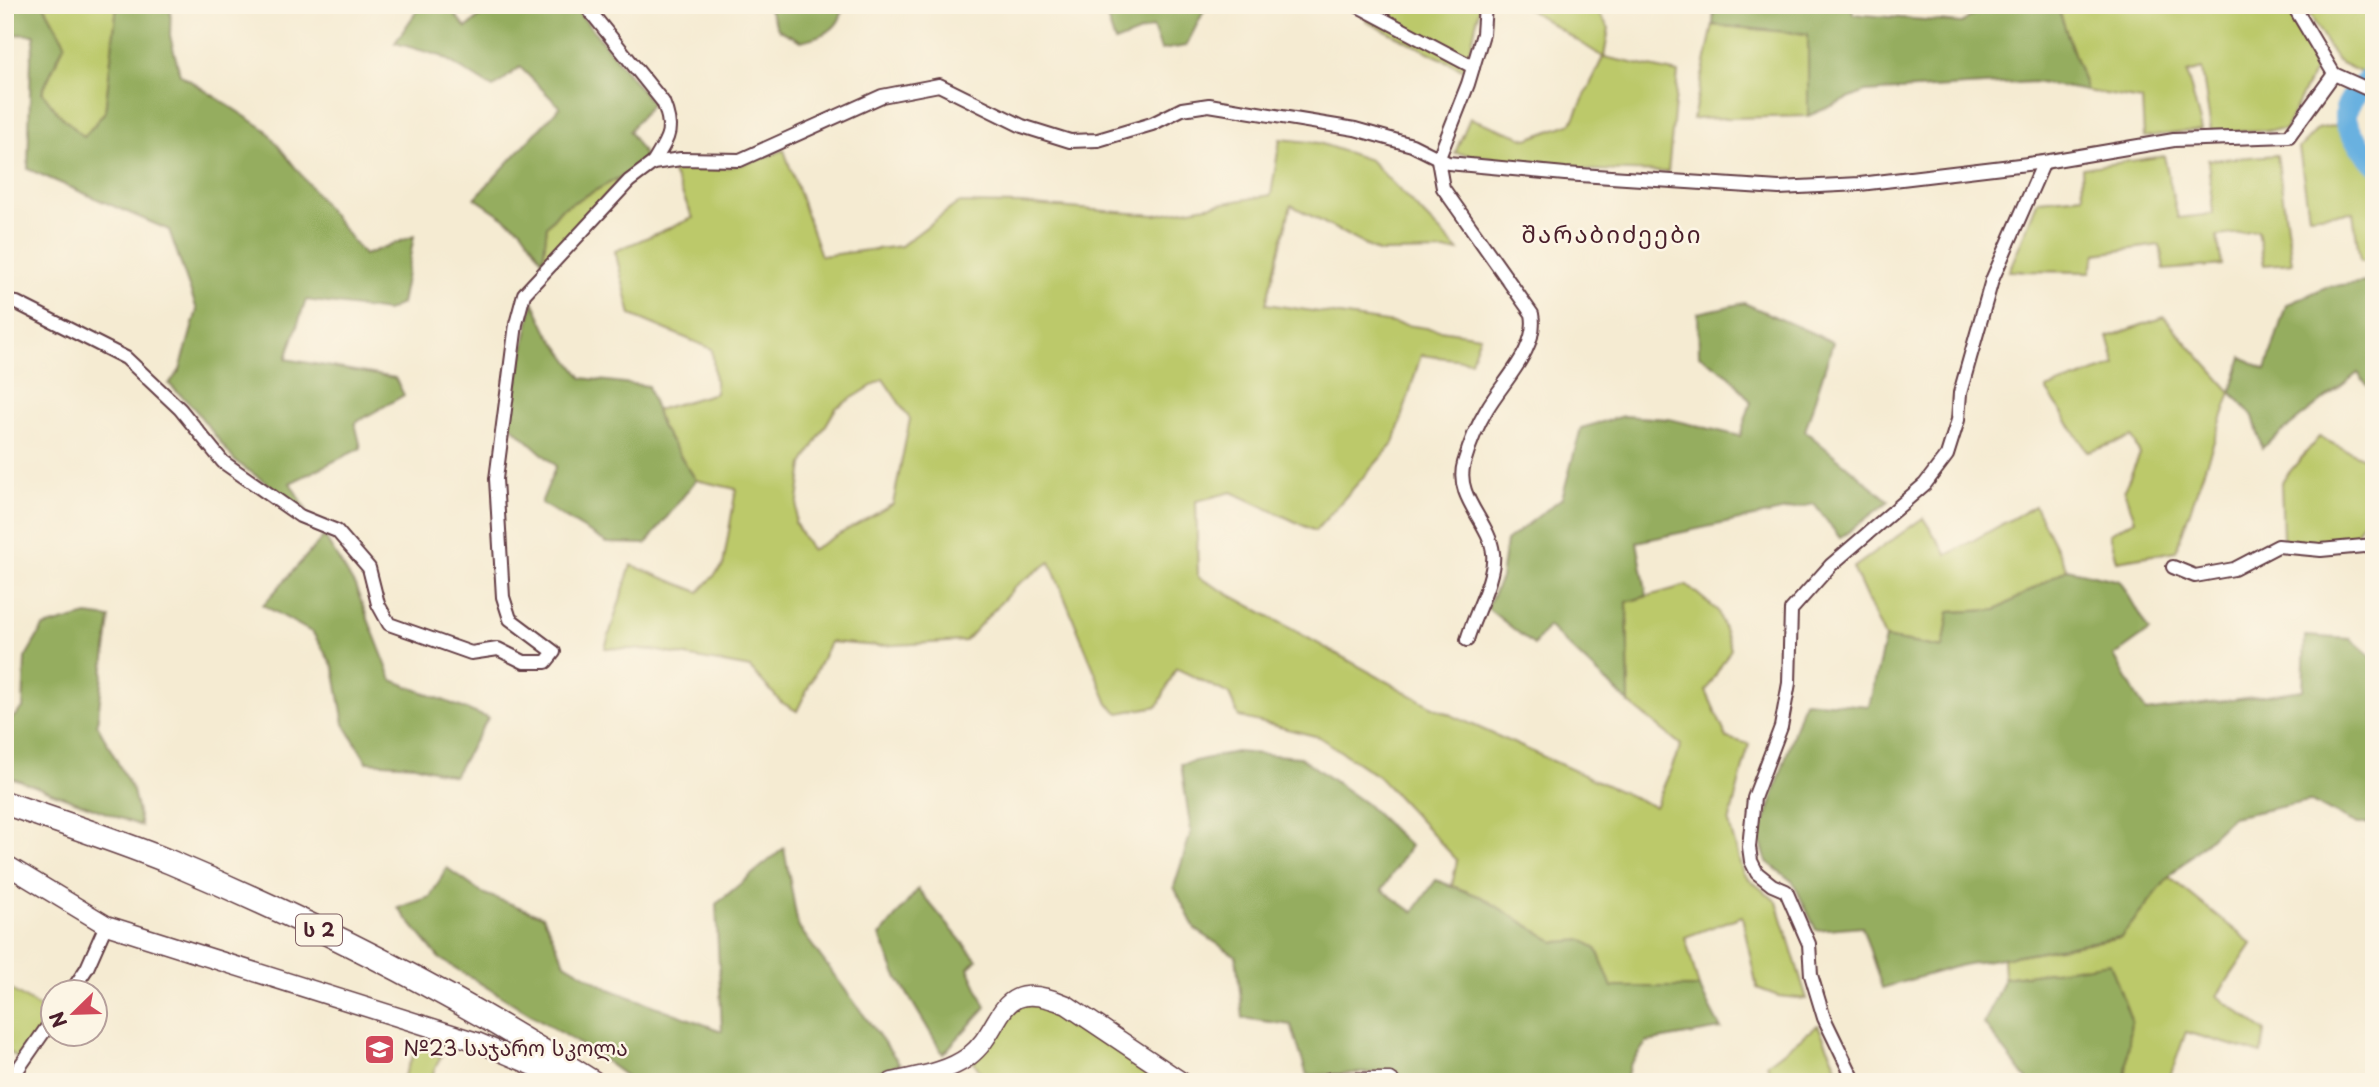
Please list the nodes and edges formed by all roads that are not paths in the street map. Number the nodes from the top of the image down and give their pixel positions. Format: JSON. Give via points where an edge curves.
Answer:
{"nodes":[{"id":1,"x":585,"y":5,"type":"edge"},
{"id":2,"x":1356,"y":5,"type":"edge"},
{"id":3,"x":1485,"y":5,"type":"edge"},
{"id":4,"x":2293,"y":5,"type":"edge"},
{"id":5,"x":1473,"y":67,"type":"junction"},
{"id":6,"x":2337,"y":76,"type":"junction"},
{"id":7,"x":2370,"y":92,"type":"edge"},
{"id":8,"x":1438,"y":160,"type":"junction"},
{"id":9,"x":2044,"y":162,"type":"junction"},
{"id":10,"x":653,"y":163,"type":"junction"},
{"id":11,"x":5,"y":302,"type":"edge"},
{"id":12,"x":2374,"y":545,"type":"edge"},
{"id":13,"x":2173,"y":568,"type":"dead end"},
{"id":14,"x":1467,"y":640,"type":"dead end"},
{"id":15,"x":5,"y":803,"type":"edge"},
{"id":16,"x":5,"y":864,"type":"edge"},
{"id":17,"x":106,"y":925,"type":"junction"},
{"id":18,"x":80,"y":978,"type":"edge"},
{"id":19,"x":38,"y":1040,"type":"edge"},
{"id":20,"x":9,"y":1082,"type":"edge"},
{"id":21,"x":571,"y":1082,"type":"edge"},
{"id":22,"x":592,"y":1082,"type":"edge"},
{"id":23,"x":892,"y":1082,"type":"edge"},
{"id":24,"x":1182,"y":1082,"type":"edge"},
{"id":25,"x":1329,"y":1082,"type":"edge"},
{"id":26,"x":1390,"y":1082,"type":"edge"},
{"id":27,"x":1856,"y":1082,"type":"edge"}],
"edges":[{"from":1,"to":10,"type":"street","via":[[663,102],[670,120],[669,136]]},
{"from":2,"to":5,"type":"street"},
{"from":3,"to":5,"type":"street","via":[[1483,34]]},
{"from":4,"to":6,"type":"street"},
{"from":5,"to":8,"type":"street"},
{"from":6,"to":7,"type":"street"},
{"from":6,"to":9,"type":"street","via":[[2289,136],[2174,140]]},
{"from":8,"to":9,"type":"street","via":[[1565,174],[1779,188],[1860,184]]},
{"from":8,"to":10,"type":"street","via":[[1412,145],[1356,129],[1209,105],[1182,109],[1152,124],[1098,140],[1070,141],[1022,126],[939,85],[882,96],[740,160]]},
{"from":8,"to":14,"type":"street","via":[[1443,188],[1532,314],[1534,324],[1463,464],[1469,500],[1489,533],[1494,555],[1492,574]]},
{"from":9,"to":27,"type":"street","via":[[1992,280],[1947,455],[1925,484],[1830,565],[1791,610],[1789,683],[1781,727],[1752,808],[1751,861],[1772,885],[1786,891],[1808,944],[1811,975],[1824,1018]]},
{"from":10,"to":11,"type":"street","via":[[629,181],[524,294],[516,324],[496,479],[503,597],[510,619],[554,652],[546,662],[524,662],[498,649],[471,653],[389,624],[378,604],[369,568],[337,531],[300,516],[223,462],[180,409],[126,358],[17,303]]},
{"from":12,"to":13,"type":"street","via":[[2321,550],[2278,546],[2234,569],[2195,576]]},
{"from":15,"to":22,"type":"highway","number":"ს 2","via":[[168,861],[305,923],[466,1006]]},
{"from":16,"to":17,"type":"street"},
{"from":17,"to":18,"type":"street"},
{"from":17,"to":21,"type":"street","via":[[477,1042]]},
{"from":19,"to":20,"type":"street"},
{"from":23,"to":24,"type":"street","via":[[941,1071],[970,1056],[1003,1006],[1028,996],[1048,997],[1067,1005]]},
{"from":25,"to":26,"type":"street"}]}
